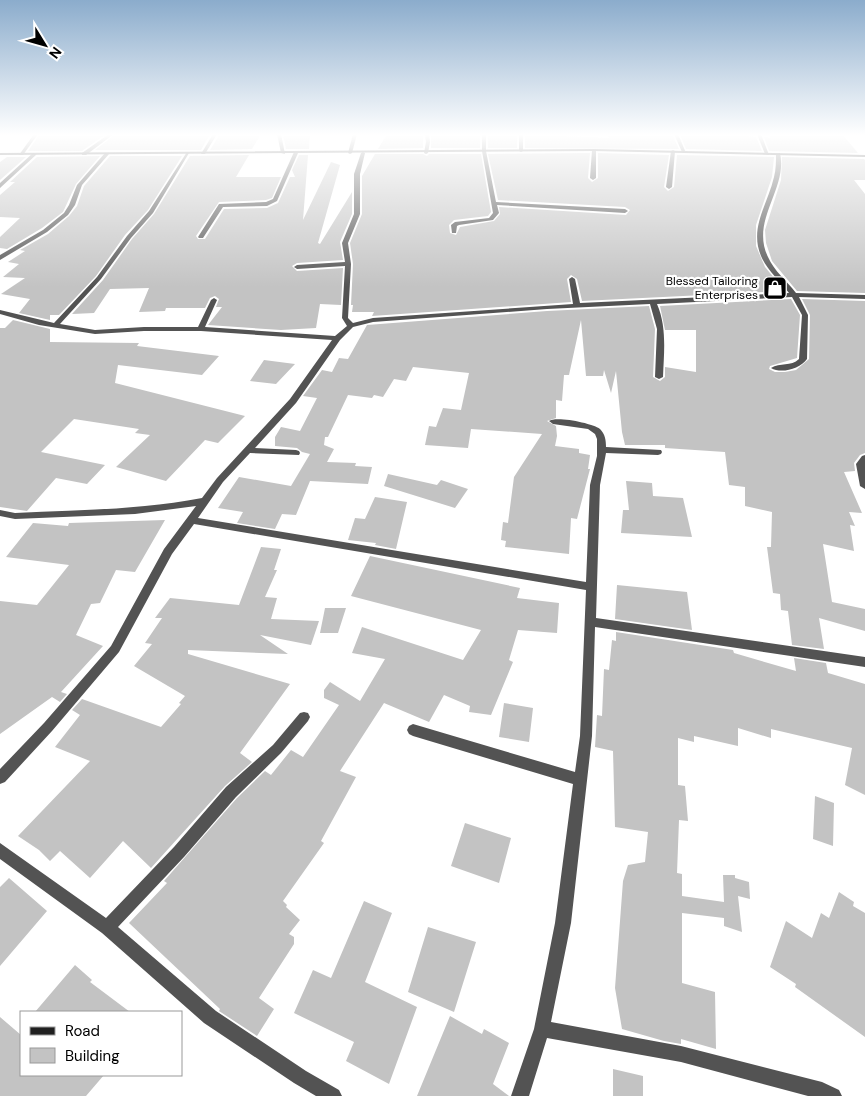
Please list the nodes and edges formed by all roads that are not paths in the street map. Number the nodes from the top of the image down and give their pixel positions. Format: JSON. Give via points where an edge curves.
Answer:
{"nodes":[{"id":1,"x":80,"y":185,"type":"edge"},
{"id":2,"x":167,"y":185,"type":"edge"},
{"id":3,"x":282,"y":185,"type":"edge"},
{"id":4,"x":357,"y":185,"type":"edge"},
{"id":5,"x":490,"y":185,"type":"edge"},
{"id":6,"x":776,"y":185,"type":"edge"},
{"id":7,"x":493,"y":203,"type":"junction"},
{"id":8,"x":624,"y":211,"type":"dead end"},
{"id":9,"x":454,"y":232,"type":"dead end"},
{"id":10,"x":201,"y":237,"type":"dead end"},
{"id":11,"x":0,"y":258,"type":"edge"},
{"id":12,"x":348,"y":264,"type":"junction"},
{"id":13,"x":297,"y":267,"type":"dead end"},
{"id":14,"x":572,"y":279,"type":"dead end"},
{"id":15,"x":792,"y":294,"type":"junction"},
{"id":16,"x":865,"y":297,"type":"edge"},
{"id":17,"x":214,"y":300,"type":"dead end"},
{"id":18,"x":654,"y":303,"type":"junction"},
{"id":19,"x":577,"y":306,"type":"junction"},
{"id":20,"x":0,"y":312,"type":"edge"},
{"id":21,"x":10,"y":315,"type":"junction"},
{"id":22,"x":0,"y":321,"type":"edge"},
{"id":23,"x":55,"y":326,"type":"junction"},
{"id":24,"x":352,"y":326,"type":"junction"},
{"id":25,"x":201,"y":329,"type":"junction"},
{"id":26,"x":337,"y":338,"type":"junction"},
{"id":27,"x":775,"y":368,"type":"dead end"},
{"id":28,"x":659,"y":377,"type":"dead end"},
{"id":29,"x":553,"y":421,"type":"dead end"},
{"id":30,"x":248,"y":450,"type":"junction"},
{"id":31,"x":602,"y":450,"type":"junction"},
{"id":32,"x":658,"y":452,"type":"dead end"},
{"id":33,"x":296,"y":453,"type":"dead end"},
{"id":34,"x":865,"y":458,"type":"edge"},
{"id":35,"x":865,"y":486,"type":"edge"},
{"id":36,"x":205,"y":501,"type":"junction"},
{"id":37,"x":0,"y":513,"type":"edge"},
{"id":38,"x":191,"y":520,"type":"junction"},
{"id":39,"x":591,"y":587,"type":"junction"},
{"id":40,"x":590,"y":622,"type":"junction"},
{"id":41,"x":865,"y":662,"type":"edge"},
{"id":42,"x":304,"y":717,"type":"dead end"},
{"id":43,"x":413,"y":730,"type":"dead end"},
{"id":44,"x":0,"y":778,"type":"edge"},
{"id":45,"x":580,"y":780,"type":"junction"},
{"id":46,"x":1,"y":853,"type":"edge"},
{"id":47,"x":107,"y":928,"type":"junction"},
{"id":48,"x":542,"y":1029,"type":"junction"},
{"id":49,"x":333,"y":1096,"type":"edge"},
{"id":50,"x":520,"y":1096,"type":"edge"},
{"id":51,"x":833,"y":1096,"type":"edge"}],
"edges":[{"from":1,"to":11,"type":"street","via":[[66,214]]},
{"from":2,"to":23,"type":"street","via":[[151,212],[100,278]]},
{"from":3,"to":10,"type":"street","via":[[275,200],[266,204],[221,205]]},
{"from":4,"to":12,"type":"street","via":[[357,214],[345,244]]},
{"from":5,"to":7,"type":"street"},
{"from":6,"to":15,"type":"street","via":[[761,216],[760,246]]},
{"from":7,"to":8,"type":"street"},
{"from":7,"to":9,"type":"street","via":[[496,213],[493,218],[456,223]]},
{"from":12,"to":13,"type":"street"},
{"from":12,"to":24,"type":"street","via":[[345,318]]},
{"from":14,"to":19,"type":"street"},
{"from":15,"to":16,"type":"street"},
{"from":15,"to":18,"type":"street"},
{"from":15,"to":27,"type":"street","via":[[805,315],[803,359],[794,366]]},
{"from":17,"to":25,"type":"street"},
{"from":18,"to":19,"type":"street"},
{"from":18,"to":28,"type":"street","via":[[661,328]]},
{"from":19,"to":24,"type":"street","via":[[373,320]]},
{"from":20,"to":21,"type":"street"},
{"from":21,"to":22,"type":"street"},
{"from":21,"to":23,"type":"street"},
{"from":23,"to":25,"type":"street","via":[[106,333]]},
{"from":24,"to":26,"type":"street"},
{"from":25,"to":26,"type":"street"},
{"from":26,"to":30,"type":"street","via":[[293,401]]},
{"from":29,"to":31,"type":"street","via":[[596,429]]},
{"from":30,"to":33,"type":"street"},
{"from":30,"to":36,"type":"street"},
{"from":31,"to":32,"type":"street"},
{"from":31,"to":39,"type":"street","via":[[595,485]]},
{"from":34,"to":35,"type":"street","via":[[860,464]]},
{"from":36,"to":37,"type":"street","via":[[179,507],[113,512],[15,516]]},
{"from":36,"to":38,"type":"street"},
{"from":38,"to":39,"type":"street"},
{"from":38,"to":44,"type":"street","via":[[168,552],[115,649]]},
{"from":39,"to":40,"type":"street"},
{"from":40,"to":41,"type":"street"},
{"from":40,"to":45,"type":"street","via":[[586,736]]},
{"from":42,"to":47,"type":"street"},
{"from":43,"to":45,"type":"street"},
{"from":45,"to":48,"type":"street","via":[[563,923]]},
{"from":46,"to":47,"type":"street"},
{"from":47,"to":49,"type":"street","via":[[210,1017]]},
{"from":48,"to":50,"type":"street"},
{"from":48,"to":51,"type":"street","via":[[681,1054]]}]}
